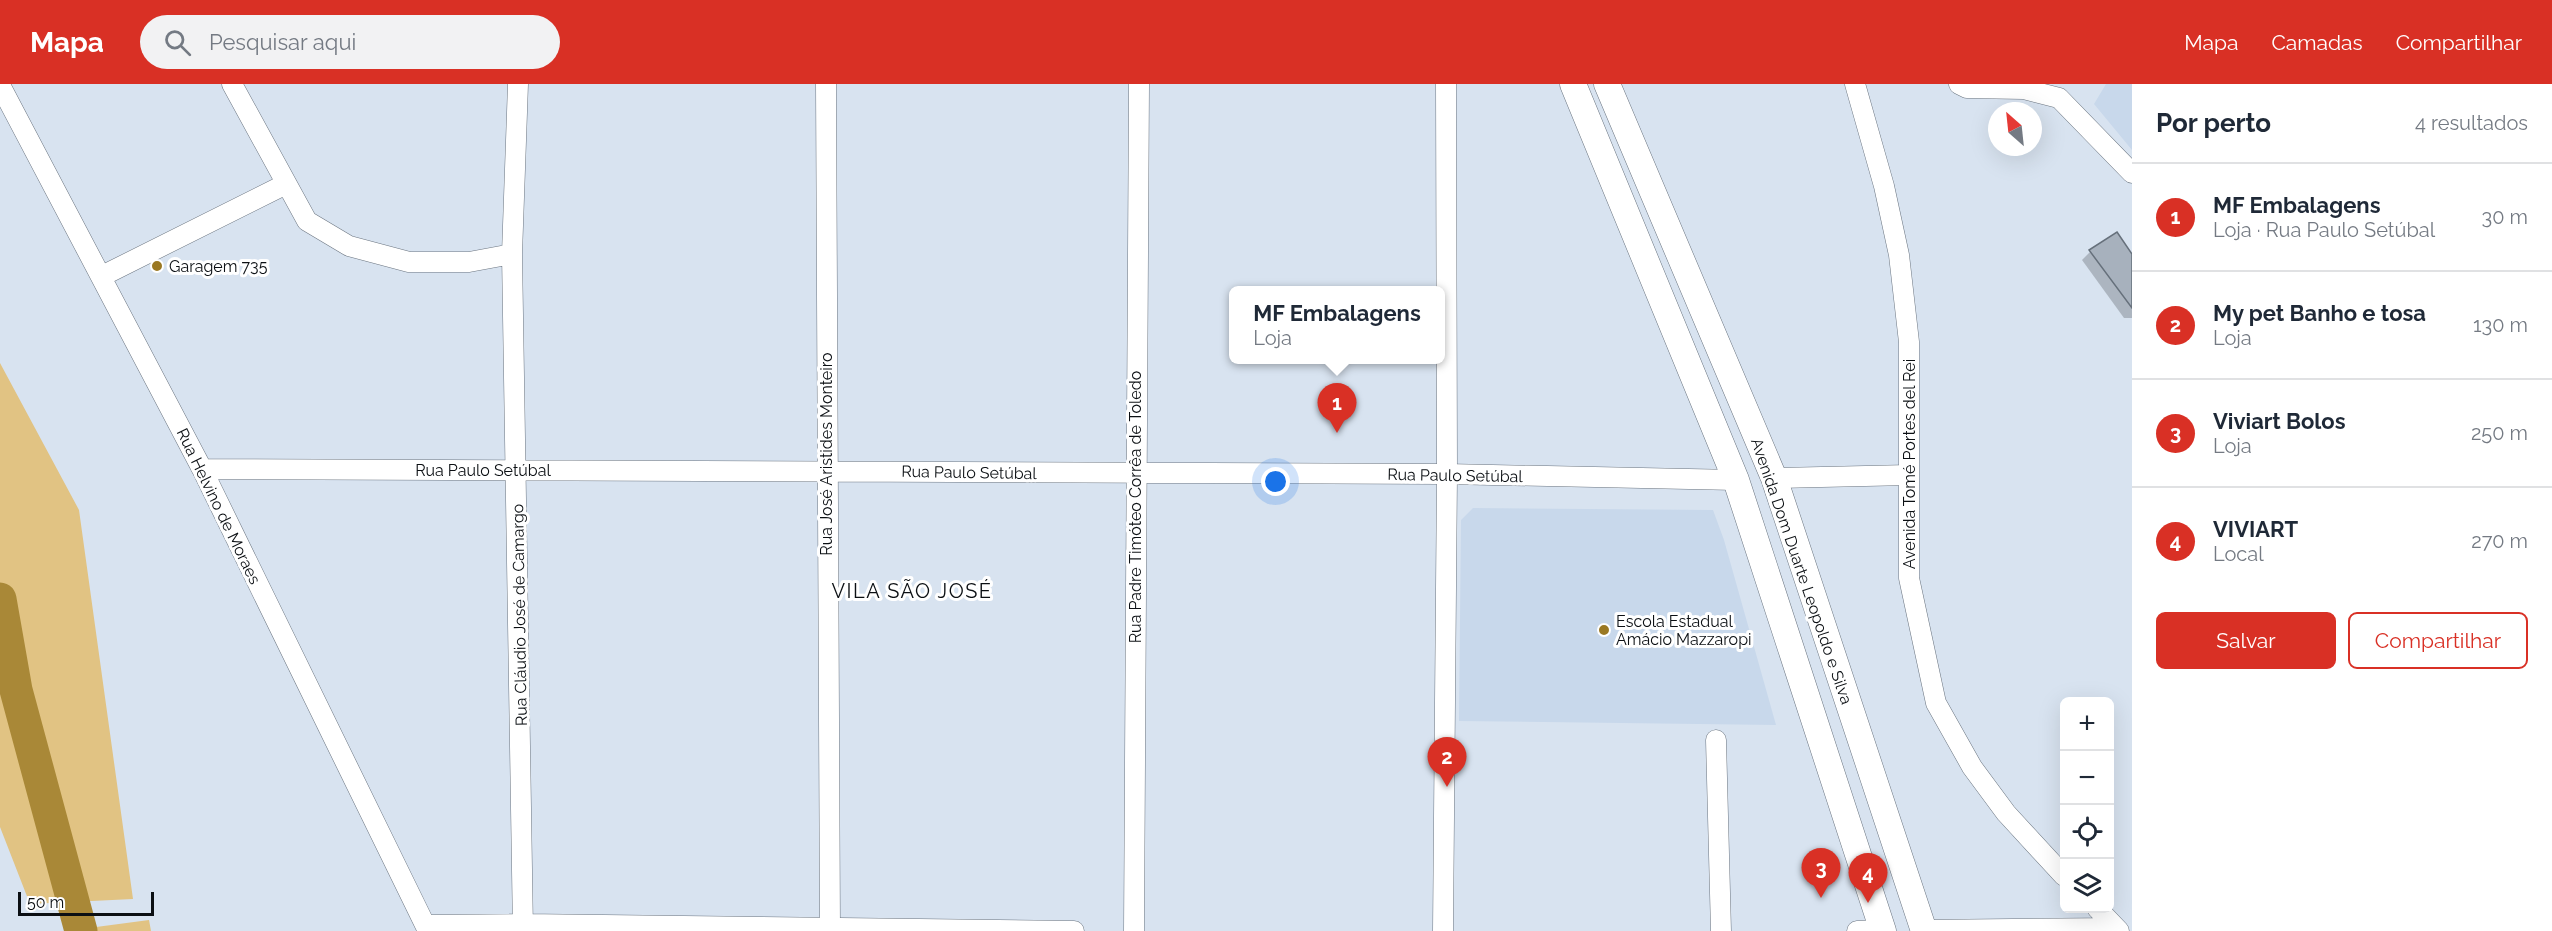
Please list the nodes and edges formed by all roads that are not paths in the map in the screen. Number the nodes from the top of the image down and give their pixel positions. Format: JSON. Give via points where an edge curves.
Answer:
{"nodes":[{"id":1,"x":232,"y":84,"type":"edge"},
{"id":2,"x":518,"y":84,"type":"edge"},
{"id":3,"x":826,"y":84,"type":"edge"},
{"id":4,"x":1139,"y":84,"type":"edge"},
{"id":5,"x":1446,"y":84,"type":"edge"},
{"id":6,"x":1573,"y":84,"type":"edge"},
{"id":7,"x":1607,"y":84,"type":"edge"},
{"id":8,"x":1855,"y":84,"type":"edge"},
{"id":9,"x":1959,"y":84,"type":"edge"},
{"id":10,"x":0,"y":85,"type":"edge"},
{"id":11,"x":2132,"y":174,"type":"edge"},
{"id":12,"x":286,"y":184,"type":"junction"},
{"id":13,"x":512,"y":254,"type":"junction"},
{"id":14,"x":102,"y":276,"type":"junction"},
{"id":15,"x":1717,"y":344,"type":"junction"},
{"id":16,"x":1686,"y":358,"type":"junction"},
{"id":17,"x":202,"y":469,"type":"junction"},
{"id":18,"x":517,"y":470,"type":"junction"},
{"id":19,"x":826,"y":470,"type":"junction"},
{"id":20,"x":1135,"y":474,"type":"junction"},
{"id":21,"x":1447,"y":474,"type":"junction"},
{"id":22,"x":1909,"y":475,"type":"junction"},
{"id":23,"x":1774,"y":478,"type":"junction"},
{"id":24,"x":1736,"y":480,"type":"junction"},
{"id":25,"x":1716,"y":740,"type":"dead end"},
{"id":26,"x":1874,"y":781,"type":"junction"},
{"id":27,"x":1838,"y":794,"type":"junction"},
{"id":28,"x":2060,"y":872,"type":"edge"},
{"id":29,"x":2101,"y":913,"type":"edge"},
{"id":30,"x":523,"y":927,"type":"edge"},
{"id":31,"x":426,"y":928,"type":"edge"},
{"id":32,"x":830,"y":930,"type":"edge"},
{"id":33,"x":2117,"y":930,"type":"edge"},
{"id":34,"x":1074,"y":931,"type":"edge"},
{"id":35,"x":1134,"y":931,"type":"edge"},
{"id":36,"x":1443,"y":931,"type":"edge"},
{"id":37,"x":1721,"y":931,"type":"edge"},
{"id":38,"x":1857,"y":931,"type":"edge"},
{"id":39,"x":1883,"y":931,"type":"edge"},
{"id":40,"x":1924,"y":931,"type":"edge"}],
"edges":[{"from":1,"to":12,"type":"street"},
{"from":2,"to":13,"type":"street","name":"Rua Cláudio José de Camargo"},
{"from":3,"to":19,"type":"street","name":"Rua José Aristides Monteiro"},
{"from":4,"to":20,"type":"street","name":"Rua Padre Timóteo Corrêa de Toledo"},
{"from":5,"to":21,"type":"street"},
{"from":6,"to":16,"type":"main road","name":"Avenida Dom Duarte Leopoldo e Silva"},
{"from":7,"to":15,"type":"main road","name":"Avenida Dom Duarte Leopoldo e Silva"},
{"from":8,"to":22,"type":"street","name":"Avenida Tomé Portes del Rei","via":[[1899,255],[1909,342]]},
{"from":9,"to":11,"type":"street","via":[[1967,88],[2024,89],[2059,98]]},
{"from":10,"to":14,"type":"street","name":"Rua Helvino de Moraes"},
{"from":12,"to":13,"type":"street","via":[[307,221],[349,246],[409,262],[469,262]]},
{"from":12,"to":14,"type":"street"},
{"from":13,"to":18,"type":"street","name":"Rua Cláudio José de Camargo"},
{"from":14,"to":17,"type":"street","name":"Rua Helvino de Moraes"},
{"from":15,"to":16,"type":"main road"},
{"from":15,"to":23,"type":"main road","name":"Avenida Dom Duarte Leopoldo e Silva"},
{"from":16,"to":24,"type":"main road","name":"Avenida Dom Duarte Leopoldo e Silva"},
{"from":17,"to":18,"type":"street","name":"Rua Paulo Setúbal"},
{"from":17,"to":31,"type":"street","name":"Rua Helvino de Moraes"},
{"from":18,"to":19,"type":"street","name":"Rua Paulo Setúbal"},
{"from":18,"to":30,"type":"street","name":"Rua Cláudio José de Camargo"},
{"from":19,"to":20,"type":"street","name":"Rua Paulo Setúbal"},
{"from":19,"to":32,"type":"street","name":"Rua José Aristides Monteiro"},
{"from":20,"to":21,"type":"street","name":"Rua Paulo Setúbal"},
{"from":20,"to":35,"type":"street","name":"Rua Padre Timóteo Corrêa de Toledo"},
{"from":21,"to":24,"type":"street","name":"Rua Paulo Setúbal"},
{"from":21,"to":36,"type":"street"},
{"from":22,"to":23,"type":"street"},
{"from":22,"to":28,"type":"street","name":"Avenida Tomé Portes del Rei","via":[[1909,578],[1936,703],[1972,767],[2006,813]]},
{"from":23,"to":26,"type":"main road","name":"Avenida Dom Duarte Leopoldo e Silva"},
{"from":24,"to":27,"type":"main road","name":"Avenida Dom Duarte Leopoldo e Silva"},
{"from":25,"to":37,"type":"street"},
{"from":26,"to":27,"type":"main road"},
{"from":26,"to":40,"type":"main road","name":"Avenida Dom Duarte Leopoldo e Silva"},
{"from":27,"to":39,"type":"main road","name":"Avenida Dom Duarte Leopoldo e Silva"},
{"from":29,"to":33,"type":"street"},
{"from":30,"to":31,"type":"street"},
{"from":30,"to":32,"type":"street"},
{"from":32,"to":34,"type":"street"},
{"from":33,"to":40,"type":"street"},
{"from":38,"to":39,"type":"street"}]}
